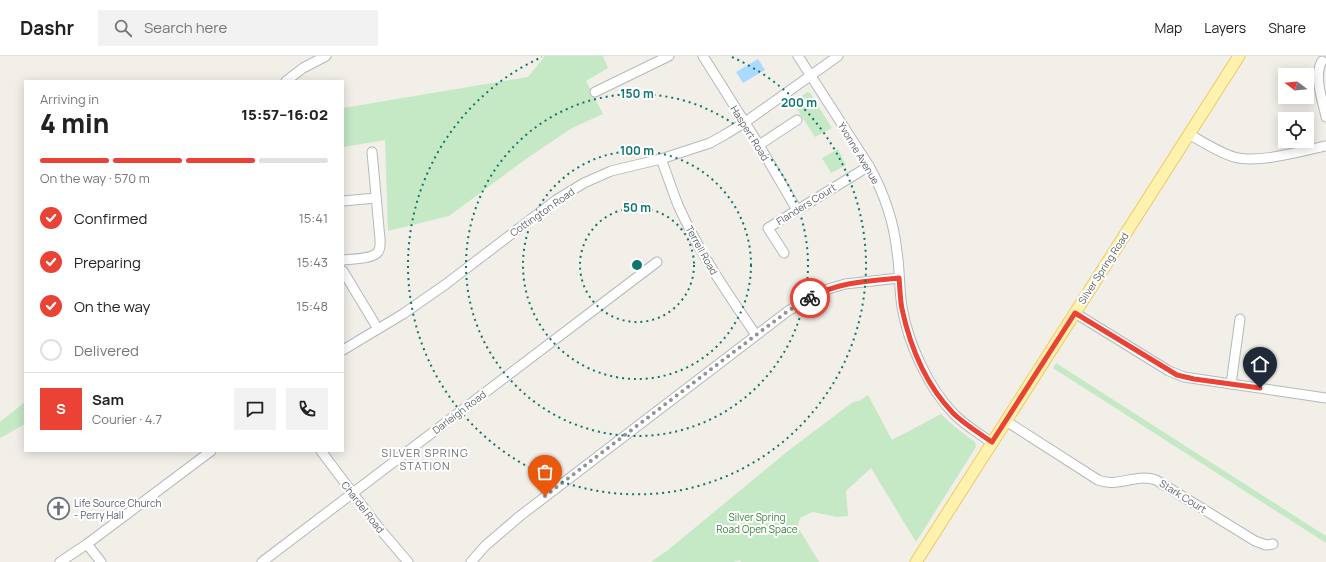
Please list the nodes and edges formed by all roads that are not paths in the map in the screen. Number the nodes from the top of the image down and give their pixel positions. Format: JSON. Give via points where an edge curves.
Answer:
{"nodes":[{"id":1,"x":326,"y":56,"type":"edge"},
{"id":2,"x":668,"y":56,"type":"edge"},
{"id":3,"x":703,"y":56,"type":"edge"},
{"id":4,"x":798,"y":56,"type":"edge"},
{"id":5,"x":838,"y":56,"type":"edge"},
{"id":6,"x":1239,"y":56,"type":"edge"},
{"id":7,"x":1322,"y":61,"type":"dead end"},
{"id":8,"x":811,"y":76,"type":"junction"},
{"id":9,"x":287,"y":80,"type":"edge"},
{"id":10,"x":595,"y":92,"type":"dead end"},
{"id":11,"x":1326,"y":117,"type":"edge"},
{"id":12,"x":797,"y":120,"type":"dead end"},
{"id":13,"x":744,"y":123,"type":"junction"},
{"id":14,"x":1189,"y":134,"type":"junction"},
{"id":15,"x":759,"y":145,"type":"junction"},
{"id":16,"x":1326,"y":146,"type":"edge"},
{"id":17,"x":372,"y":152,"type":"dead end"},
{"id":18,"x":661,"y":159,"type":"junction"},
{"id":19,"x":869,"y":166,"type":"junction"},
{"id":20,"x":376,"y":198,"type":"junction"},
{"id":21,"x":344,"y":201,"type":"edge"},
{"id":22,"x":797,"y":210,"type":"junction"},
{"id":23,"x":784,"y":253,"type":"dead end"},
{"id":24,"x":344,"y":260,"type":"edge"},
{"id":25,"x":657,"y":262,"type":"dead end"},
{"id":26,"x":344,"y":274,"type":"edge"},
{"id":27,"x":899,"y":278,"type":"junction"},
{"id":28,"x":347,"y":285,"type":"edge"},
{"id":29,"x":1075,"y":313,"type":"junction"},
{"id":30,"x":1240,"y":319,"type":"dead end"},
{"id":31,"x":378,"y":329,"type":"junction"},
{"id":32,"x":756,"y":335,"type":"junction"},
{"id":33,"x":344,"y":349,"type":"edge"},
{"id":34,"x":1231,"y":384,"type":"junction"},
{"id":35,"x":1326,"y":398,"type":"edge"},
{"id":36,"x":1006,"y":421,"type":"junction"},
{"id":37,"x":992,"y":442,"type":"junction"},
{"id":38,"x":210,"y":452,"type":"edge"},
{"id":39,"x":322,"y":452,"type":"edge"},
{"id":40,"x":352,"y":494,"type":"junction"},
{"id":41,"x":87,"y":544,"type":"junction"},
{"id":42,"x":1273,"y":544,"type":"dead end"},
{"id":43,"x":60,"y":562,"type":"edge"},
{"id":44,"x":101,"y":562,"type":"edge"},
{"id":45,"x":262,"y":562,"type":"edge"},
{"id":46,"x":408,"y":562,"type":"edge"},
{"id":47,"x":471,"y":562,"type":"edge"},
{"id":48,"x":916,"y":562,"type":"edge"}],
"edges":[{"from":1,"to":9,"type":"street"},
{"from":2,"to":10,"type":"street"},
{"from":3,"to":13,"type":"street","name":"Haspert Road"},
{"from":4,"to":8,"type":"street","name":"Yvonne Avenue"},
{"from":5,"to":8,"type":"street","name":"Cottington Road"},
{"from":6,"to":14,"type":"main road","name":"Silver Spring Road"},
{"from":7,"to":11,"type":"street","via":[[1318,79]]},
{"from":8,"to":13,"type":"street","name":"Cottington Road"},
{"from":8,"to":19,"type":"street","name":"Yvonne Avenue"},
{"from":12,"to":15,"type":"street"},
{"from":13,"to":15,"type":"street","name":"Haspert Road"},
{"from":13,"to":18,"type":"street","name":"Cottington Road","via":[[710,143]]},
{"from":14,"to":16,"type":"street","via":[[1220,151],[1244,159],[1284,155]]},
{"from":14,"to":29,"type":"main road","name":"Silver Spring Road"},
{"from":15,"to":22,"type":"street","name":"Haspert Road"},
{"from":17,"to":20,"type":"street"},
{"from":18,"to":31,"type":"street","name":"Cottington Road","via":[[610,171],[569,192],[446,284]]},
{"from":18,"to":32,"type":"street","name":"Terrell Road","via":[[678,204],[706,259],[724,290]]},
{"from":19,"to":22,"type":"street","name":"Flanders Court"},
{"from":19,"to":27,"type":"street","name":"Yvonne Avenue","via":[[888,207],[897,252]]},
{"from":20,"to":21,"type":"street"},
{"from":20,"to":24,"type":"street","via":[[379,251],[371,256]]},
{"from":22,"to":23,"type":"street","name":"Flanders Court","via":[[768,228]]},
{"from":25,"to":40,"type":"street","name":"Darleigh Road"},
{"from":26,"to":28,"type":"street"},
{"from":27,"to":32,"type":"street","via":[[845,284],[825,290],[800,303]]},
{"from":27,"to":37,"type":"street","name":"Yvonne Avenue","via":[[902,307],[909,335],[915,354],[932,384],[954,414]]},
{"from":28,"to":31,"type":"street"},
{"from":29,"to":34,"type":"street","via":[[1177,375]]},
{"from":29,"to":36,"type":"main road","name":"Silver Spring Road"},
{"from":30,"to":34,"type":"street"},
{"from":31,"to":33,"type":"street","name":"Cottington Road"},
{"from":32,"to":47,"type":"street","via":[[520,516],[485,546]]},
{"from":34,"to":35,"type":"street"},
{"from":36,"to":37,"type":"main road","name":"Silver Spring Road"},
{"from":36,"to":42,"type":"street","name":"Stark Court","via":[[1098,480],[1110,483],[1138,478],[1156,480],[1255,541],[1266,545]]},
{"from":37,"to":48,"type":"main road","name":"Silver Spring Road"},
{"from":38,"to":41,"type":"street"},
{"from":39,"to":40,"type":"street","name":"Chardel Road"},
{"from":40,"to":45,"type":"street","name":"Darleigh Road"},
{"from":40,"to":46,"type":"street","name":"Chardel Road"},
{"from":41,"to":43,"type":"street"},
{"from":41,"to":44,"type":"street"}]}
